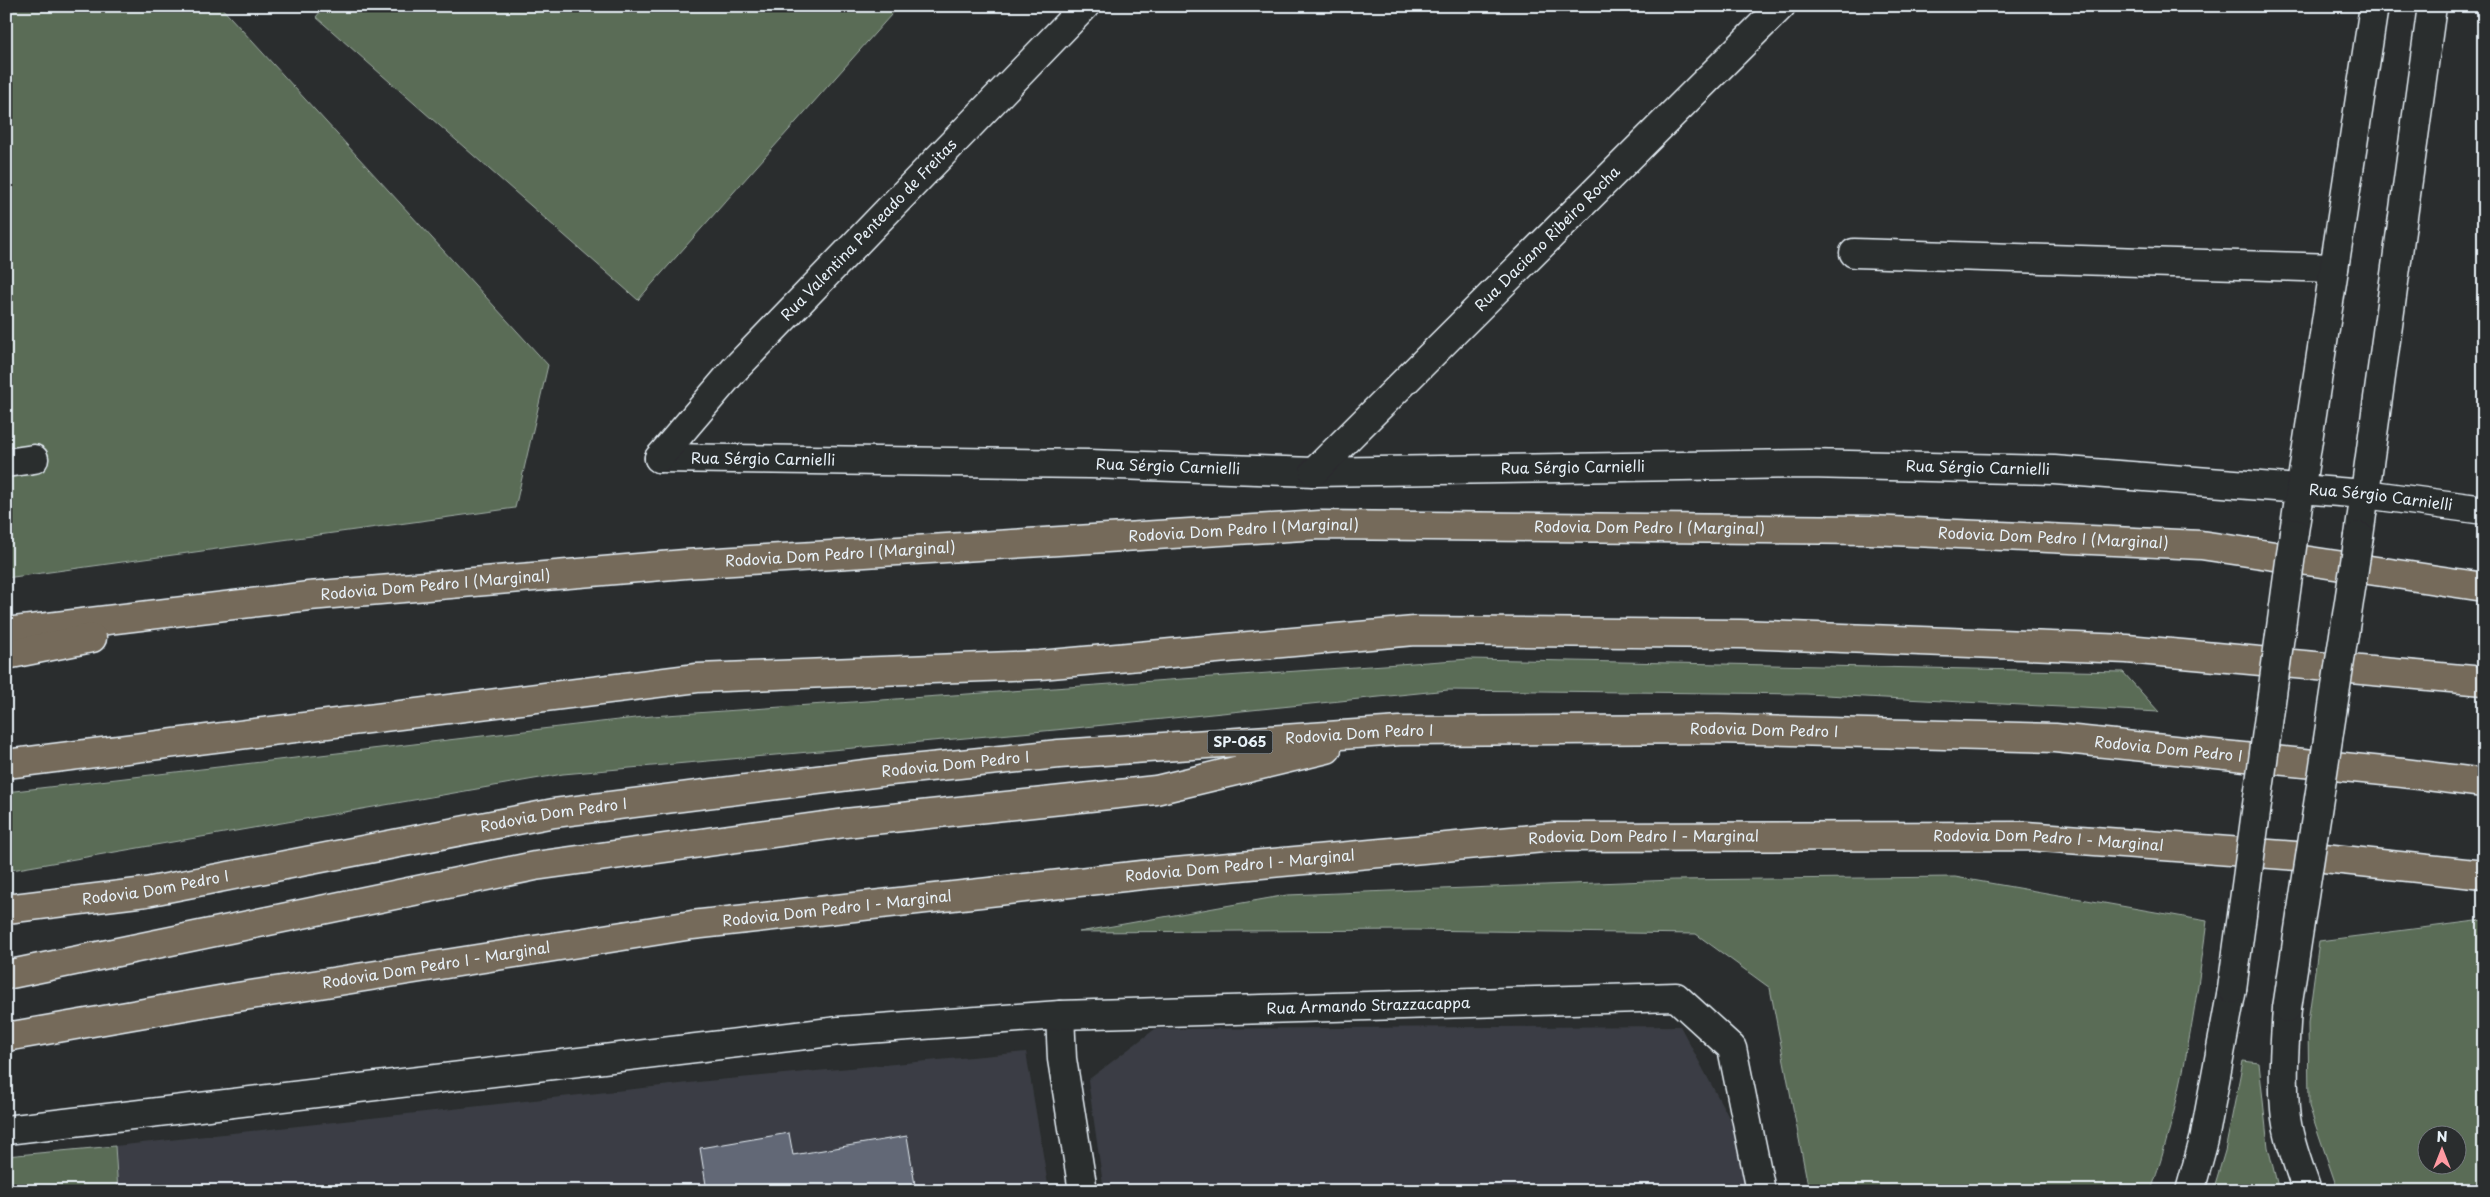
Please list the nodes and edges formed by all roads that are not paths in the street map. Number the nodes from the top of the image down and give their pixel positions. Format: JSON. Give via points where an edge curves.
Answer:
{"nodes":[{"id":1,"x":1085,"y":6,"type":"edge"},
{"id":2,"x":1781,"y":6,"type":"edge"},
{"id":3,"x":2374,"y":6,"type":"edge"},
{"id":4,"x":2432,"y":6,"type":"edge"},
{"id":5,"x":1854,"y":253,"type":"dead end"},
{"id":6,"x":2334,"y":268,"type":"junction"},
{"id":7,"x":659,"y":458,"type":"joint"},
{"id":8,"x":34,"y":460,"type":"dead end"},
{"id":9,"x":6,"y":463,"type":"edge"},
{"id":10,"x":1314,"y":472,"type":"junction"},
{"id":11,"x":2300,"y":489,"type":"junction"},
{"id":12,"x":2365,"y":494,"type":"junction"},
{"id":13,"x":2484,"y":510,"type":"edge"},
{"id":14,"x":2484,"y":586,"type":"edge"},
{"id":15,"x":297,"y":597,"type":"junction"},
{"id":16,"x":6,"y":632,"type":"edge"},
{"id":17,"x":6,"y":655,"type":"edge"},
{"id":18,"x":2484,"y":681,"type":"edge"},
{"id":19,"x":1400,"y":731,"type":"junction"},
{"id":20,"x":6,"y":764,"type":"edge"},
{"id":21,"x":2484,"y":783,"type":"edge"},
{"id":22,"x":2484,"y":875,"type":"edge"},
{"id":23,"x":6,"y":909,"type":"edge"},
{"id":24,"x":6,"y":975,"type":"edge"},
{"id":25,"x":1060,"y":1015,"type":"junction"},
{"id":26,"x":6,"y":1038,"type":"edge"},
{"id":27,"x":6,"y":1130,"type":"edge"},
{"id":28,"x":1083,"y":1191,"type":"edge"},
{"id":29,"x":1761,"y":1191,"type":"edge"},
{"id":30,"x":2190,"y":1191,"type":"edge"},
{"id":31,"x":2307,"y":1191,"type":"edge"}],
"edges":[{"from":1,"to":7,"type":"street","name":"Rua Valentina Penteado de Freitas","via":[[734,370]]},
{"from":2,"to":10,"type":"street","name":"Rua Daciano Ribeiro Rocha"},
{"from":3,"to":6,"type":"street"},
{"from":4,"to":12,"type":"street"},
{"from":5,"to":6,"type":"street"},
{"from":6,"to":11,"type":"street"},
{"from":7,"to":10,"type":"street","name":"Rua Sérgio Carnielli","via":[[1090,464]]},
{"from":8,"to":9,"type":"street"},
{"from":10,"to":11,"type":"street","name":"Rua Sérgio Carnielli","via":[[1809,464],[2054,470]]},
{"from":11,"to":12,"type":"street","name":"Rua Sérgio Carnielli"},
{"from":11,"to":30,"type":"street","bridge":true,"via":[[2232,989],[2204,1140]]},
{"from":12,"to":13,"type":"street","name":"Rua Sérgio Carnielli"},
{"from":12,"to":31,"type":"street","bridge":true,"via":[[2287,1008],[2285,1110],[2294,1153]]},
{"from":14,"to":15,"type":"highway","name":"Rodovia Dom Pedro I (Marginal)","via":[[2201,545],[1870,530],[1320,525],[685,564]]},
{"from":15,"to":16,"type":"highway","name":"Rodovia Dom Pedro I (Marginal)"},
{"from":15,"to":17,"type":"highway"},
{"from":18,"to":20,"type":"highway","via":[[2127,649],[1740,634],[1414,630],[1040,665],[697,678]]},
{"from":19,"to":21,"type":"highway","name":"Rodovia Dom Pedro I","number":"SP-065","via":[[1718,729],[2055,738]]},
{"from":19,"to":23,"type":"highway","name":"Rodovia Dom Pedro I","number":"SP-065","via":[[1059,754],[554,812],[146,892]]},
{"from":19,"to":24,"type":"highway","via":[[1156,790],[845,823],[535,866]]},
{"from":22,"to":26,"type":"highway","name":"Rodovia Dom Pedro I - Marginal","via":[[2324,858],[2026,836],[1554,837],[1142,874],[692,925],[225,999]]},
{"from":25,"to":27,"type":"street","name":"Rua Armando Strazzacappa","via":[[839,1031]]},
{"from":25,"to":28,"type":"street","via":[[1062,1059]]},
{"from":25,"to":29,"type":"street","name":"Rua Armando Strazzacappa","via":[[1676,997],[1732,1048]]}]}
